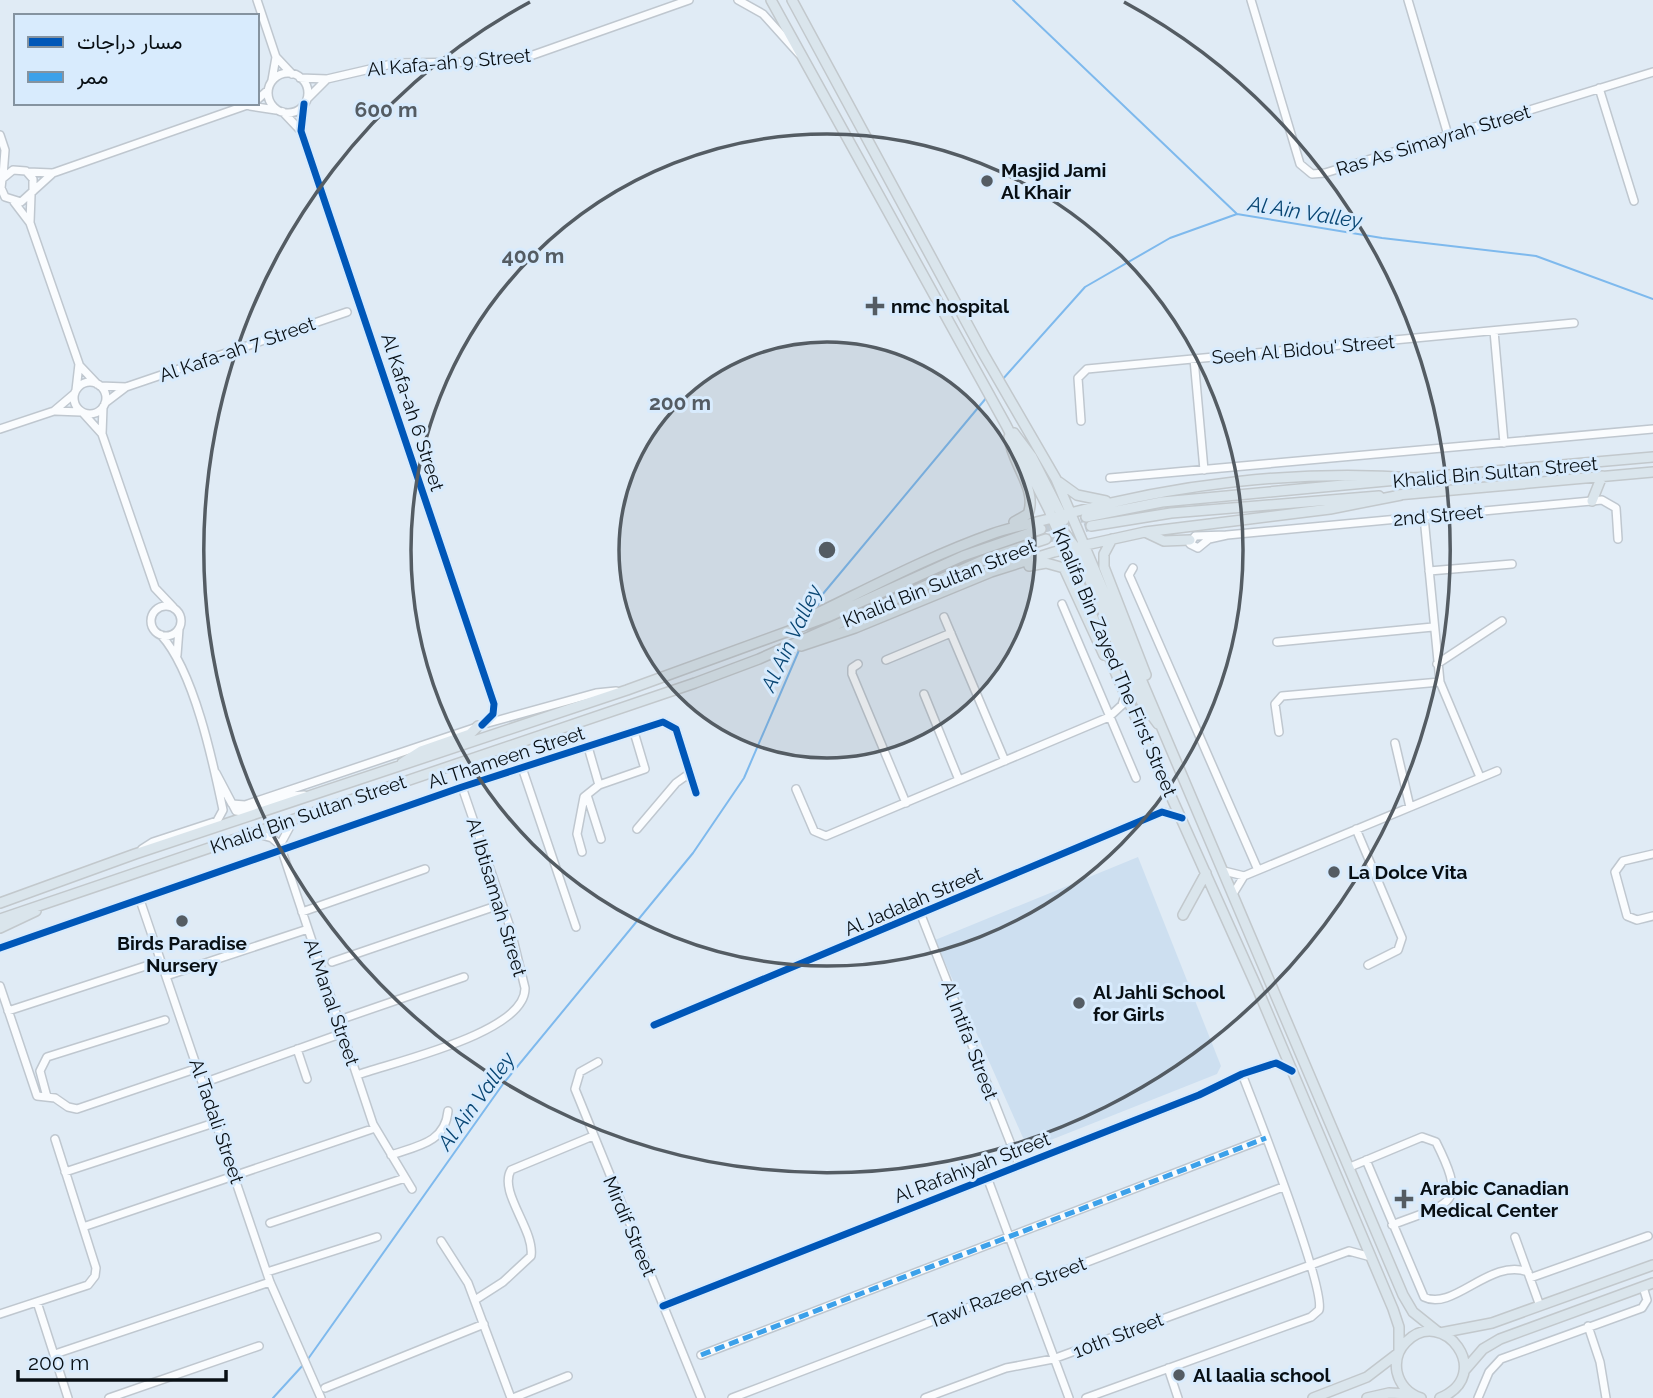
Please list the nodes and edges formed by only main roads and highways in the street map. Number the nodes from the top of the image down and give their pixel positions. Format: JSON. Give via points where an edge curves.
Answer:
{"nodes":[{"id":1,"x":771,"y":0,"type":"edge"},
{"id":2,"x":792,"y":0,"type":"edge"},
{"id":3,"x":1007,"y":428,"type":"junction"},
{"id":4,"x":1653,"y":457,"type":"edge"},
{"id":5,"x":1653,"y":472,"type":"edge"},
{"id":6,"x":1602,"y":476,"type":"junction"},
{"id":7,"x":1417,"y":478,"type":"junction"},
{"id":8,"x":1056,"y":479,"type":"junction"},
{"id":9,"x":1401,"y":495,"type":"junction"},
{"id":10,"x":1592,"y":501,"type":"road end"},
{"id":11,"x":1115,"y":502,"type":"junction"},
{"id":12,"x":1061,"y":516,"type":"junction"},
{"id":13,"x":1086,"y":517,"type":"tunnel mouth"},
{"id":14,"x":1091,"y":526,"type":"tunnel mouth"},
{"id":15,"x":1041,"y":529,"type":"tunnel mouth"},
{"id":16,"x":1145,"y":532,"type":"junction"},
{"id":17,"x":1113,"y":538,"type":"junction"},
{"id":18,"x":1046,"y":539,"type":"tunnel mouth"},
{"id":19,"x":1190,"y":540,"type":"road end"},
{"id":20,"x":1076,"y":548,"type":"junction"},
{"id":21,"x":946,"y":551,"type":"junction"},
{"id":22,"x":881,"y":587,"type":"junction"},
{"id":23,"x":950,"y":588,"type":"junction"},
{"id":24,"x":759,"y":659,"type":"junction"},
{"id":25,"x":1117,"y":676,"type":"junction"},
{"id":26,"x":1151,"y":698,"type":"junction"},
{"id":27,"x":480,"y":726,"type":"road end"},
{"id":28,"x":1165,"y":734,"type":"junction"},
{"id":29,"x":390,"y":770,"type":"junction"},
{"id":30,"x":1206,"y":873,"type":"junction"},
{"id":31,"x":50,"y":884,"type":"junction"},
{"id":32,"x":0,"y":897,"type":"edge"},
{"id":33,"x":54,"y":901,"type":"junction"},
{"id":34,"x":0,"y":903,"type":"edge"},
{"id":35,"x":1183,"y":915,"type":"dead end"},
{"id":36,"x":0,"y":919,"type":"edge"},
{"id":37,"x":0,"y":928,"type":"edge"},
{"id":38,"x":1653,"y":1265,"type":"edge"},
{"id":39,"x":1653,"y":1283,"type":"edge"},
{"id":40,"x":1439,"y":1332,"type":"junction"},
{"id":41,"x":1399,"y":1352,"type":"junction"},
{"id":42,"x":1464,"y":1371,"type":"junction"},
{"id":43,"x":1458,"y":1385,"type":"junction"},
{"id":44,"x":1418,"y":1397,"type":"edge"},
{"id":45,"x":1313,"y":1398,"type":"edge"},
{"id":46,"x":1367,"y":1398,"type":"edge"},
{"id":47,"x":1440,"y":1398,"type":"edge"},
{"id":48,"x":1456,"y":1398,"type":"edge"}],
"edges":[{"from":1,"to":3,"type":"main road"},
{"from":2,"to":8,"type":"main road","name":"Khalifa Bin Zayed The First Street","via":[[983,354]]},
{"from":3,"to":12,"type":"main road","via":[[1032,457]]},
{"from":3,"to":21,"type":"main road","via":[[1012,454],[1030,494],[1028,514]]},
{"from":4,"to":7,"type":"main road","name":"Khalid Bin Sultan Street"},
{"from":5,"to":6,"type":"main road","name":"Khalid Bin Sultan Street"},
{"from":6,"to":9,"type":"main road","name":"Khalid Bin Sultan Street"},
{"from":6,"to":10,"type":"main road"},
{"from":7,"to":11,"type":"main road","via":[[1359,475],[1272,480]]},
{"from":7,"to":13,"type":"main road","name":"Khalid Bin Sultan Street","via":[[1162,502]]},
{"from":8,"to":11,"type":"main road","via":[[1085,499]]},
{"from":8,"to":12,"type":"main road","name":"Khalifa Bin Zayed The First Street"},
{"from":9,"to":14,"type":"main road","name":"Khalid Bin Sultan Street","via":[[1171,513]]},
{"from":9,"to":16,"type":"main road","via":[[1330,509]]},
{"from":11,"to":12,"type":"main road"},
{"from":12,"to":20,"type":"main road","name":"Khalifa Bin Zayed The First Street"},
{"from":12,"to":20,"type":"main road","name":"Khalifa Bin Zayed The First Street"},
{"from":12,"to":21,"type":"main road"},
{"from":15,"to":22,"type":"main road","name":"Khalid Bin Sultan Street"},
{"from":16,"to":17,"type":"main road"},
{"from":16,"to":19,"type":"main road","via":[[1164,541]]},
{"from":17,"to":20,"type":"main road"},
{"from":17,"to":26,"type":"main road","via":[[1104,554],[1104,567],[1143,662]]},
{"from":18,"to":24,"type":"main road","name":"Khalid Bin Sultan Street","via":[[988,558]]},
{"from":20,"to":23,"type":"main road","via":[[1020,562]]},
{"from":20,"to":25,"type":"main road","name":"Khalifa Bin Zayed The First Street"},
{"from":20,"to":26,"type":"main road","name":"Khalifa Bin Zayed The First Street"},
{"from":20,"to":28,"type":"main road","via":[[1141,701]]},
{"from":21,"to":22,"type":"main road"},
{"from":22,"to":29,"type":"main road","name":"Khalid Bin Sultan Street","via":[[754,643]]},
{"from":23,"to":24,"type":"main road","via":[[892,614]]},
{"from":23,"to":25,"type":"main road","via":[[1038,563],[1061,566]]},
{"from":24,"to":33,"type":"main road","name":"Khalid Bin Sultan Street"},
{"from":25,"to":30,"type":"main road","name":"Khalifa Bin Zayed The First Street"},
{"from":26,"to":28,"type":"main road","name":"Khalifa Bin Zayed The First Street"},
{"from":27,"to":29,"type":"main road"},
{"from":28,"to":40,"type":"main road","name":"Khalifa Bin Zayed The First Street","via":[[1407,1304]]},
{"from":29,"to":31,"type":"main road","name":"Khalid Bin Sultan Street"},
{"from":30,"to":35,"type":"main road"},
{"from":30,"to":41,"type":"main road","name":"Khalifa Bin Zayed The First Street","via":[[1397,1320]]},
{"from":31,"to":32,"type":"main road"},
{"from":31,"to":34,"type":"main road","name":"Khalid Bin Sultan Street"},
{"from":33,"to":36,"type":"main road","name":"Khalid Bin Sultan Street"},
{"from":33,"to":37,"type":"main road"},
{"from":38,"to":40,"type":"main road","via":[[1482,1327]]},
{"from":39,"to":42,"type":"main road","via":[[1500,1339],[1483,1349]]},
{"from":40,"to":41,"type":"main road","via":[[1414,1336]]},
{"from":40,"to":42,"type":"main road","name":"Khalifa Bin Zayed The First Street","via":[[1461,1350]]},
{"from":41,"to":44,"type":"main road","name":"Khalifa Bin Zayed The First Street","via":[[1398,1375]]},
{"from":41,"to":45,"type":"main road","via":[[1367,1377]]},
{"from":42,"to":43,"type":"main road"},
{"from":43,"to":47,"type":"main road"},
{"from":43,"to":48,"type":"main road"},
{"from":44,"to":46,"type":"main road","via":[[1389,1393]]}]}
